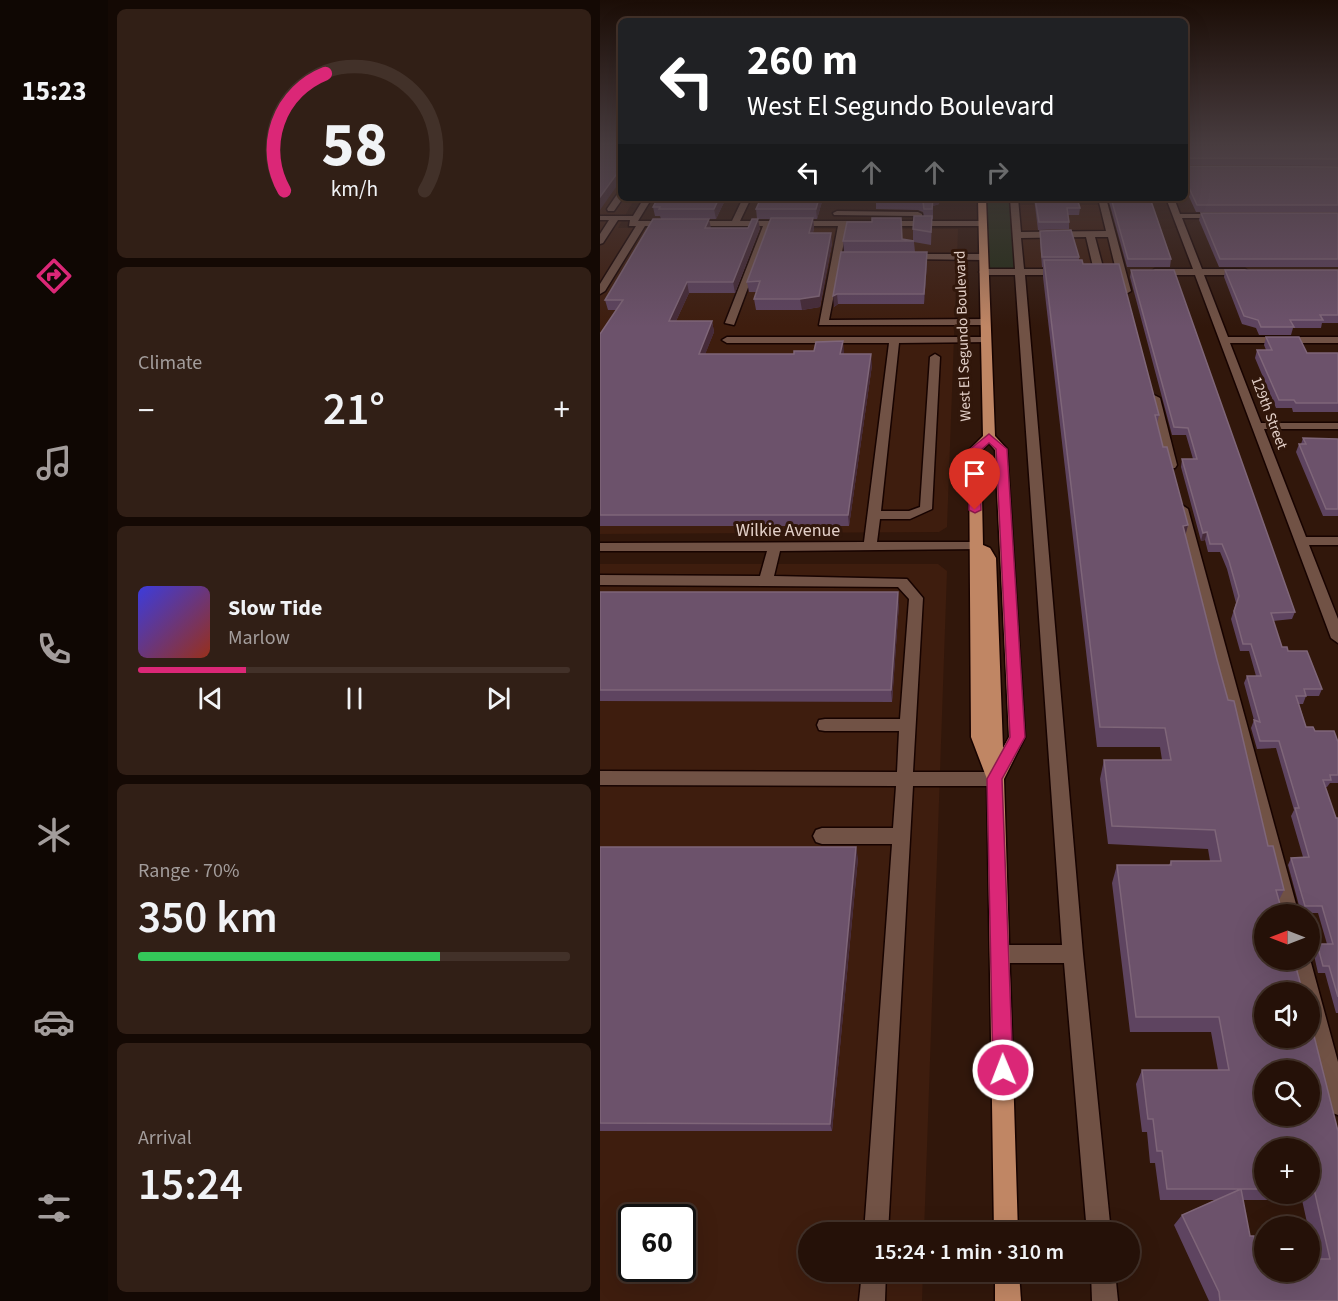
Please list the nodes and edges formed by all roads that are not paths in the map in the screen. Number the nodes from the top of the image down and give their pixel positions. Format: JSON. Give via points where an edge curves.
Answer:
{"nodes":[{"id":1,"x":617,"y":205,"type":"edge"},
{"id":2,"x":645,"y":205,"type":"edge"},
{"id":3,"x":744,"y":205,"type":"edge"},
{"id":4,"x":982,"y":205,"type":"edge"},
{"id":5,"x":1014,"y":205,"type":"edge"},
{"id":6,"x":1104,"y":205,"type":"edge"},
{"id":7,"x":1173,"y":205,"type":"edge"},
{"id":8,"x":613,"y":213,"type":"junction"},
{"id":9,"x":1178,"y":216,"type":"junction"},
{"id":10,"x":1235,"y":216,"type":"edge"},
{"id":11,"x":600,"y":218,"type":"edge"},
{"id":12,"x":637,"y":222,"type":"junction"},
{"id":13,"x":908,"y":223,"type":"junction"},
{"id":14,"x":918,"y":223,"type":"junction"},
{"id":15,"x":982,"y":223,"type":"junction"},
{"id":16,"x":735,"y":224,"type":"junction"},
{"id":17,"x":768,"y":224,"type":"junction"},
{"id":18,"x":838,"y":224,"type":"junction"},
{"id":19,"x":907,"y":234,"type":"dead end"},
{"id":20,"x":1090,"y":234,"type":"junction"},
{"id":21,"x":1111,"y":234,"type":"junction"},
{"id":22,"x":1016,"y":235,"type":"junction"},
{"id":23,"x":600,"y":241,"type":"edge"},
{"id":24,"x":907,"y":246,"type":"edge"},
{"id":25,"x":983,"y":252,"type":"junction"},
{"id":26,"x":836,"y":257,"type":"junction"},
{"id":27,"x":848,"y":257,"type":"edge"},
{"id":28,"x":895,"y":257,"type":"edge"},
{"id":29,"x":1078,"y":271,"type":"edge"},
{"id":30,"x":984,"y":272,"type":"junction"},
{"id":31,"x":1018,"y":272,"type":"junction"},
{"id":32,"x":1126,"y":272,"type":"junction"},
{"id":33,"x":1143,"y":272,"type":"edge"},
{"id":34,"x":1200,"y":272,"type":"junction"},
{"id":35,"x":1257,"y":272,"type":"edge"},
{"id":36,"x":600,"y":291,"type":"edge"},
{"id":37,"x":1130,"y":306,"type":"edge"},
{"id":38,"x":985,"y":322,"type":"junction"},
{"id":39,"x":730,"y":323,"type":"dead end"},
{"id":40,"x":727,"y":340,"type":"dead end"},
{"id":41,"x":894,"y":340,"type":"junction"},
{"id":42,"x":986,"y":340,"type":"junction"},
{"id":43,"x":1225,"y":340,"type":"junction"},
{"id":44,"x":1338,"y":340,"type":"edge"},
{"id":45,"x":935,"y":357,"type":"dead end"},
{"id":46,"x":1150,"y":387,"type":"edge"},
{"id":47,"x":1258,"y":426,"type":"junction"},
{"id":48,"x":1338,"y":426,"type":"edge"},
{"id":49,"x":989,"y":437,"type":"junction"},
{"id":50,"x":874,"y":515,"type":"junction"},
{"id":51,"x":1301,"y":541,"type":"junction"},
{"id":52,"x":1338,"y":541,"type":"edge"},
{"id":53,"x":975,"y":546,"type":"junction"},
{"id":54,"x":600,"y":547,"type":"edge"},
{"id":55,"x":870,"y":547,"type":"junction"},
{"id":56,"x":774,"y":548,"type":"junction"},
{"id":57,"x":600,"y":580,"type":"edge"},
{"id":58,"x":766,"y":581,"type":"junction"},
{"id":59,"x":1338,"y":638,"type":"edge"},
{"id":60,"x":825,"y":725,"type":"dead end"},
{"id":61,"x":908,"y":725,"type":"junction"},
{"id":62,"x":600,"y":778,"type":"edge"},
{"id":63,"x":905,"y":778,"type":"junction"},
{"id":64,"x":995,"y":779,"type":"junction"},
{"id":65,"x":822,"y":836,"type":"dead end"},
{"id":66,"x":901,"y":836,"type":"junction"},
{"id":67,"x":1286,"y":904,"type":"edge"},
{"id":68,"x":1000,"y":954,"type":"junction"},
{"id":69,"x":1072,"y":954,"type":"junction"},
{"id":70,"x":1320,"y":1036,"type":"edge"},
{"id":71,"x":1338,"y":1104,"type":"edge"},
{"id":72,"x":877,"y":1222,"type":"edge"},
{"id":73,"x":1006,"y":1222,"type":"edge"},
{"id":74,"x":1098,"y":1222,"type":"edge"},
{"id":75,"x":873,"y":1282,"type":"edge"},
{"id":76,"x":1007,"y":1282,"type":"edge"},
{"id":77,"x":1104,"y":1282,"type":"edge"},
{"id":78,"x":872,"y":1301,"type":"edge"},
{"id":79,"x":1008,"y":1301,"type":"edge"},
{"id":80,"x":1105,"y":1301,"type":"edge"}],
"edges":[{"from":1,"to":8,"type":"street"},
{"from":2,"to":12,"type":"street"},
{"from":3,"to":16,"type":"street"},
{"from":4,"to":15,"type":"main road","name":"West El Segundo Boulevard"},
{"from":5,"to":22,"type":"street"},
{"from":6,"to":21,"type":"street"},
{"from":7,"to":9,"type":"street","name":"129th Street"},
{"from":8,"to":11,"type":"street"},
{"from":8,"to":12,"type":"street"},
{"from":8,"to":23,"type":"street"},
{"from":9,"to":10,"type":"street"},
{"from":9,"to":34,"type":"street","name":"129th Street"},
{"from":12,"to":16,"type":"street"},
{"from":12,"to":36,"type":"street"},
{"from":13,"to":14,"type":"street"},
{"from":13,"to":18,"type":"street"},
{"from":13,"to":19,"type":"street"},
{"from":14,"to":15,"type":"street"},
{"from":14,"to":18,"type":"street","via":[[918,214],[838,209]]},
{"from":15,"to":25,"type":"main road","name":"West El Segundo Boulevard"},
{"from":16,"to":17,"type":"street"},
{"from":17,"to":18,"type":"street"},
{"from":17,"to":39,"type":"street"},
{"from":18,"to":26,"type":"street"},
{"from":20,"to":21,"type":"street"},
{"from":20,"to":22,"type":"street"},
{"from":20,"to":32,"type":"street","via":[[1094,271]]},
{"from":21,"to":32,"type":"street"},
{"from":22,"to":31,"type":"street"},
{"from":24,"to":25,"type":"street"},
{"from":25,"to":28,"type":"street"},
{"from":25,"to":30,"type":"main road","name":"West El Segundo Boulevard"},
{"from":26,"to":27,"type":"street"},
{"from":26,"to":38,"type":"street","via":[[823,324]]},
{"from":29,"to":31,"type":"street"},
{"from":30,"to":31,"type":"street"},
{"from":30,"to":38,"type":"main road","name":"West El Segundo Boulevard"},
{"from":31,"to":69,"type":"street"},
{"from":32,"to":37,"type":"street"},
{"from":33,"to":34,"type":"street"},
{"from":34,"to":35,"type":"street"},
{"from":34,"to":43,"type":"street","name":"129th Street"},
{"from":38,"to":42,"type":"main road","name":"West El Segundo Boulevard"},
{"from":40,"to":41,"type":"street"},
{"from":41,"to":42,"type":"street"},
{"from":41,"to":50,"type":"street"},
{"from":42,"to":49,"type":"main road","name":"West El Segundo Boulevard"},
{"from":43,"to":44,"type":"street"},
{"from":43,"to":47,"type":"street","name":"129th Street"},
{"from":45,"to":50,"type":"street","via":[[926,509],[910,515]]},
{"from":46,"to":67,"type":"street"},
{"from":47,"to":48,"type":"street"},
{"from":47,"to":51,"type":"street","name":"129th Street"},
{"from":49,"to":53,"type":"main road","name":"West El Segundo Boulevard","via":[[975,450]]},
{"from":49,"to":64,"type":"main road","name":"West El Segundo Boulevard","via":[[1001,449],[1017,737]]},
{"from":50,"to":55,"type":"street"},
{"from":51,"to":52,"type":"street"},
{"from":51,"to":59,"type":"street","name":"129th Street"},
{"from":53,"to":55,"type":"street","name":"Wilkie Avenue"},
{"from":53,"to":64,"type":"main road","name":"West El Segundo Boulevard","via":[[979,737]]},
{"from":54,"to":56,"type":"street","name":"Wilkie Avenue"},
{"from":55,"to":56,"type":"street","name":"Wilkie Avenue"},
{"from":56,"to":58,"type":"street"},
{"from":57,"to":58,"type":"street"},
{"from":58,"to":61,"type":"street","via":[[902,582],[916,598]]},
{"from":60,"to":61,"type":"street"},
{"from":61,"to":63,"type":"street"},
{"from":62,"to":63,"type":"street"},
{"from":63,"to":64,"type":"street"},
{"from":63,"to":66,"type":"street"},
{"from":64,"to":68,"type":"main road","name":"West El Segundo Boulevard"},
{"from":65,"to":66,"type":"street"},
{"from":66,"to":72,"type":"street"},
{"from":68,"to":69,"type":"street"},
{"from":68,"to":73,"type":"main road","name":"West El Segundo Boulevard"},
{"from":69,"to":74,"type":"street"},
{"from":70,"to":71,"type":"street"},
{"from":75,"to":78,"type":"street"},
{"from":76,"to":79,"type":"main road"},
{"from":77,"to":80,"type":"street"}]}
